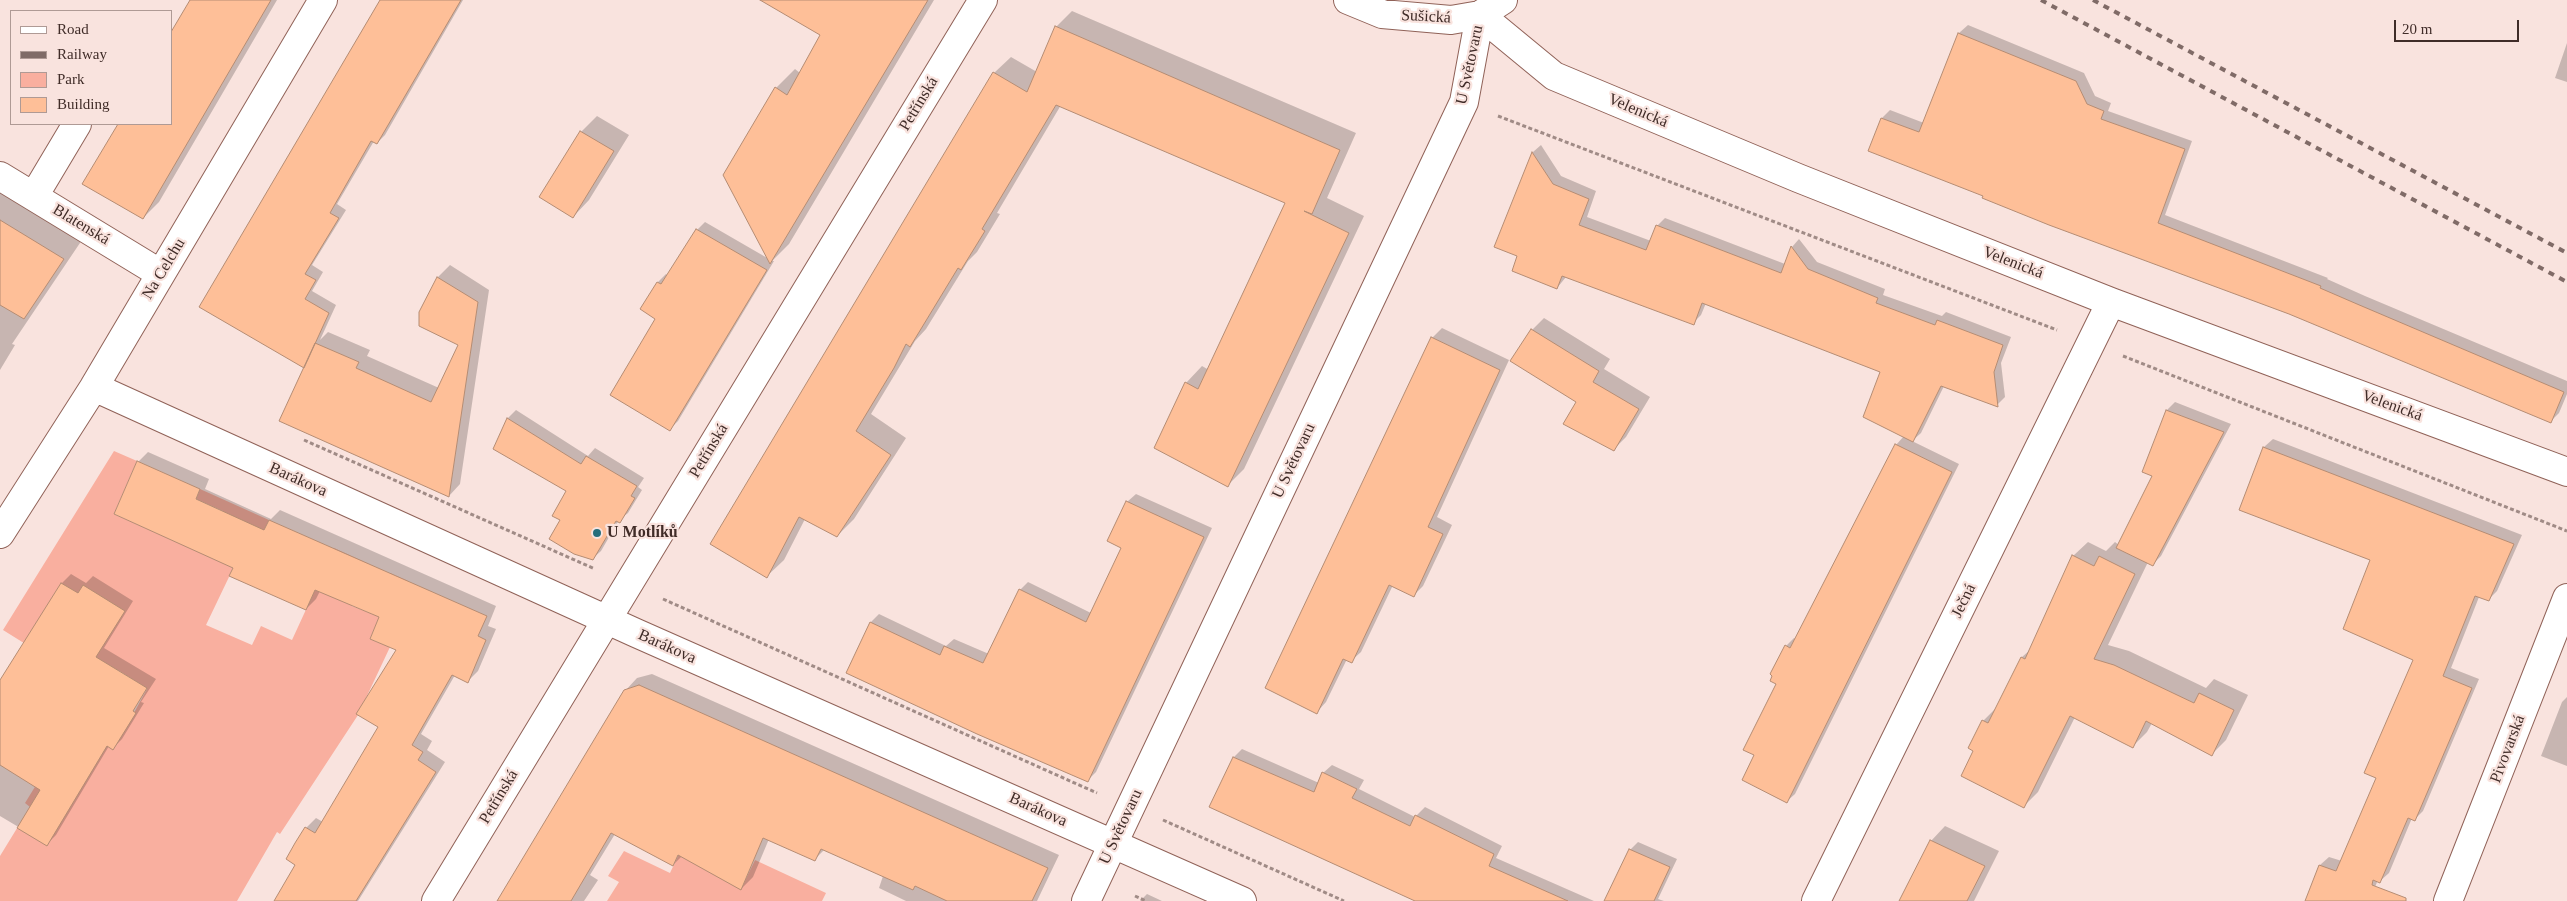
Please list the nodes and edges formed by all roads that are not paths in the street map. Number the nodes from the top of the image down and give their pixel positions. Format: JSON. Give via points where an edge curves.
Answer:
{"nodes":[{"id":1,"x":324,"y":0,"type":"edge"},
{"id":2,"x":983,"y":0,"type":"edge"},
{"id":3,"x":1348,"y":0,"type":"edge"},
{"id":4,"x":1503,"y":0,"type":"edge"},
{"id":5,"x":1480,"y":15,"type":"junction"},
{"id":6,"x":76,"y":125,"type":"edge"},
{"id":7,"x":0,"y":176,"type":"edge"},
{"id":8,"x":34,"y":196,"type":"junction"},
{"id":9,"x":161,"y":274,"type":"junction"},
{"id":10,"x":2111,"y":302,"type":"junction"},
{"id":11,"x":94,"y":387,"type":"junction"},
{"id":12,"x":2567,"y":472,"type":"edge"},
{"id":13,"x":4,"y":521,"type":"edge"},
{"id":14,"x":2567,"y":598,"type":"edge"},
{"id":15,"x":607,"y":620,"type":"junction"},
{"id":16,"x":1113,"y":843,"type":"junction"},
{"id":17,"x":436,"y":901,"type":"edge"},
{"id":18,"x":1086,"y":901,"type":"edge"},
{"id":19,"x":1242,"y":901,"type":"edge"},
{"id":20,"x":1816,"y":901,"type":"edge"},
{"id":21,"x":2448,"y":901,"type":"edge"}],
"edges":[{"from":1,"to":9,"type":"street","name":"Na Celchu"},
{"from":2,"to":15,"type":"street","name":"Petřínská"},
{"from":3,"to":5,"type":"street","name":"Sušická","via":[[1382,14],[1418,19],[1451,20]]},
{"from":4,"to":5,"type":"street","name":"Sušická"},
{"from":5,"to":10,"type":"street","name":"Velenická","via":[[1554,76],[1798,178]]},
{"from":5,"to":16,"type":"street","name":"U Světovaru","via":[[1464,102]]},
{"from":6,"to":8,"type":"street"},
{"from":7,"to":8,"type":"street","name":"Blatenská"},
{"from":8,"to":9,"type":"street","name":"Blatenská"},
{"from":9,"to":11,"type":"street","name":"Na Celchu"},
{"from":10,"to":12,"type":"street","name":"Velenická"},
{"from":10,"to":20,"type":"street","name":"Ječná"},
{"from":11,"to":13,"type":"street","name":"Na Celchu"},
{"from":11,"to":15,"type":"street","name":"Barákova"},
{"from":14,"to":21,"type":"street","name":"Pivovarská"},
{"from":15,"to":16,"type":"street","name":"Barákova"},
{"from":15,"to":17,"type":"street","name":"Petřínská"},
{"from":16,"to":18,"type":"street","name":"U Světovaru"},
{"from":16,"to":19,"type":"street","name":"Barákova"}]}
